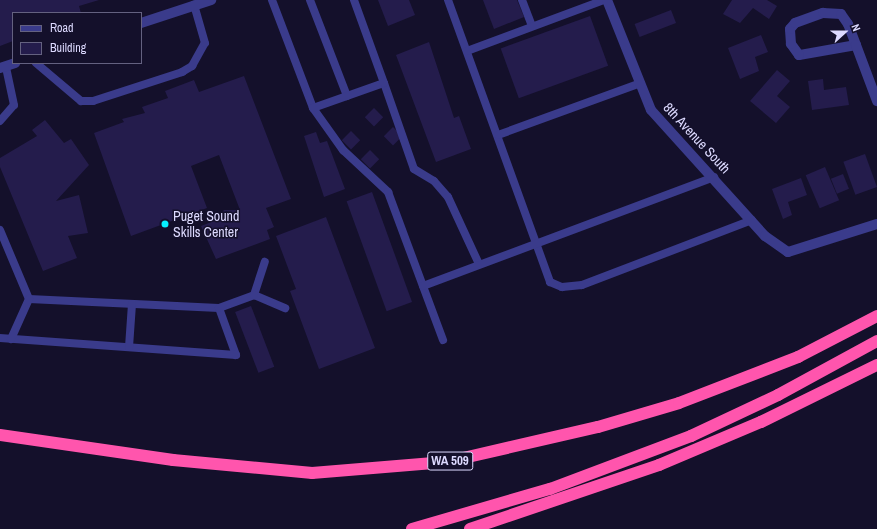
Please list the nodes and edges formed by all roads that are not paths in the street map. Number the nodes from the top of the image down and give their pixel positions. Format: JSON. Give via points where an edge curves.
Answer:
{"nodes":[{"id":1,"x":211,"y":0,"type":"edge"},
{"id":2,"x":272,"y":0,"type":"edge"},
{"id":3,"x":310,"y":0,"type":"edge"},
{"id":4,"x":354,"y":0,"type":"edge"},
{"id":5,"x":448,"y":0,"type":"edge"},
{"id":6,"x":522,"y":0,"type":"edge"},
{"id":7,"x":604,"y":0,"type":"edge"},
{"id":8,"x":607,"y":0,"type":"edge"},
{"id":9,"x":194,"y":6,"type":"junction"},
{"id":10,"x":142,"y":23,"type":"edge"},
{"id":11,"x":532,"y":26,"type":"junction"},
{"id":12,"x":856,"y":45,"type":"junction"},
{"id":13,"x":467,"y":51,"type":"junction"},
{"id":14,"x":37,"y":64,"type":"edge"},
{"id":15,"x":7,"y":66,"type":"edge"},
{"id":16,"x":384,"y":83,"type":"junction"},
{"id":17,"x":641,"y":83,"type":"junction"},
{"id":18,"x":347,"y":96,"type":"junction"},
{"id":19,"x":877,"y":101,"type":"edge"},
{"id":20,"x":313,"y":108,"type":"junction"},
{"id":21,"x":0,"y":121,"type":"edge"},
{"id":22,"x":498,"y":135,"type":"junction"},
{"id":23,"x":714,"y":177,"type":"junction"},
{"id":24,"x":752,"y":220,"type":"junction"},
{"id":25,"x":877,"y":224,"type":"edge"},
{"id":26,"x":0,"y":230,"type":"edge"},
{"id":27,"x":536,"y":242,"type":"junction"},
{"id":28,"x":265,"y":262,"type":"dead end"},
{"id":29,"x":479,"y":264,"type":"junction"},
{"id":30,"x":423,"y":286,"type":"junction"},
{"id":31,"x":254,"y":295,"type":"junction"},
{"id":32,"x":29,"y":299,"type":"junction"},
{"id":33,"x":132,"y":304,"type":"junction"},
{"id":34,"x":219,"y":308,"type":"junction"},
{"id":35,"x":285,"y":308,"type":"dead end"},
{"id":36,"x":877,"y":316,"type":"edge"},
{"id":37,"x":0,"y":338,"type":"edge"},
{"id":38,"x":11,"y":339,"type":"junction"},
{"id":39,"x":443,"y":340,"type":"dead end"},
{"id":40,"x":877,"y":341,"type":"edge"},
{"id":41,"x":129,"y":347,"type":"junction"},
{"id":42,"x":877,"y":365,"type":"edge"},
{"id":43,"x":0,"y":435,"type":"edge"},
{"id":44,"x":412,"y":529,"type":"edge"},
{"id":45,"x":470,"y":529,"type":"edge"}],
"edges":[{"from":1,"to":9,"type":"street"},
{"from":2,"to":20,"type":"lane"},
{"from":3,"to":18,"type":"lane"},
{"from":4,"to":16,"type":"lane"},
{"from":5,"to":13,"type":"lane"},
{"from":6,"to":11,"type":"lane"},
{"from":7,"to":11,"type":"lane"},
{"from":8,"to":17,"type":"street","name":"8th Avenue South"},
{"from":9,"to":10,"type":"street"},
{"from":9,"to":14,"type":"lane","via":[[205,43],[192,66],[182,72],[93,101],[81,101]]},
{"from":11,"to":13,"type":"lane"},
{"from":12,"to":12,"type":"street","via":[[799,55],[791,44],[790,29],[796,23],[832,12],[841,14]]},
{"from":12,"to":19,"type":"street"},
{"from":13,"to":22,"type":"lane"},
{"from":15,"to":21,"type":"lane","via":[[14,105]]},
{"from":16,"to":18,"type":"lane"},
{"from":16,"to":29,"type":"lane","via":[[414,169],[434,181],[448,197]]},
{"from":17,"to":22,"type":"lane"},
{"from":17,"to":23,"type":"street","name":"8th Avenue South","via":[[652,110]]},
{"from":18,"to":20,"type":"lane"},
{"from":20,"to":30,"type":"lane","via":[[343,150],[388,192]]},
{"from":22,"to":27,"type":"lane"},
{"from":23,"to":24,"type":"street","name":"8th Avenue South"},
{"from":23,"to":27,"type":"lane"},
{"from":24,"to":25,"type":"street","name":"8th Avenue South","via":[[765,236],[788,252]]},
{"from":24,"to":27,"type":"lane","via":[[582,284],[569,286],[550,282]]},
{"from":26,"to":32,"type":"lane"},
{"from":27,"to":29,"type":"lane"},
{"from":28,"to":31,"type":"lane"},
{"from":29,"to":30,"type":"lane"},
{"from":30,"to":39,"type":"lane"},
{"from":31,"to":34,"type":"lane"},
{"from":31,"to":35,"type":"lane"},
{"from":32,"to":33,"type":"lane"},
{"from":32,"to":38,"type":"lane"},
{"from":33,"to":34,"type":"lane"},
{"from":33,"to":41,"type":"lane"},
{"from":34,"to":41,"type":"lane","via":[[236,355]]},
{"from":36,"to":43,"type":"highway","number":"WA 509","via":[[798,356],[679,403],[598,427],[446,462],[312,473],[173,460]]},
{"from":37,"to":38,"type":"lane"},
{"from":38,"to":41,"type":"lane"},
{"from":40,"to":44,"type":"highway","via":[[778,395],[691,436],[550,489]]},
{"from":42,"to":45,"type":"highway","via":[[659,465]]}]}
